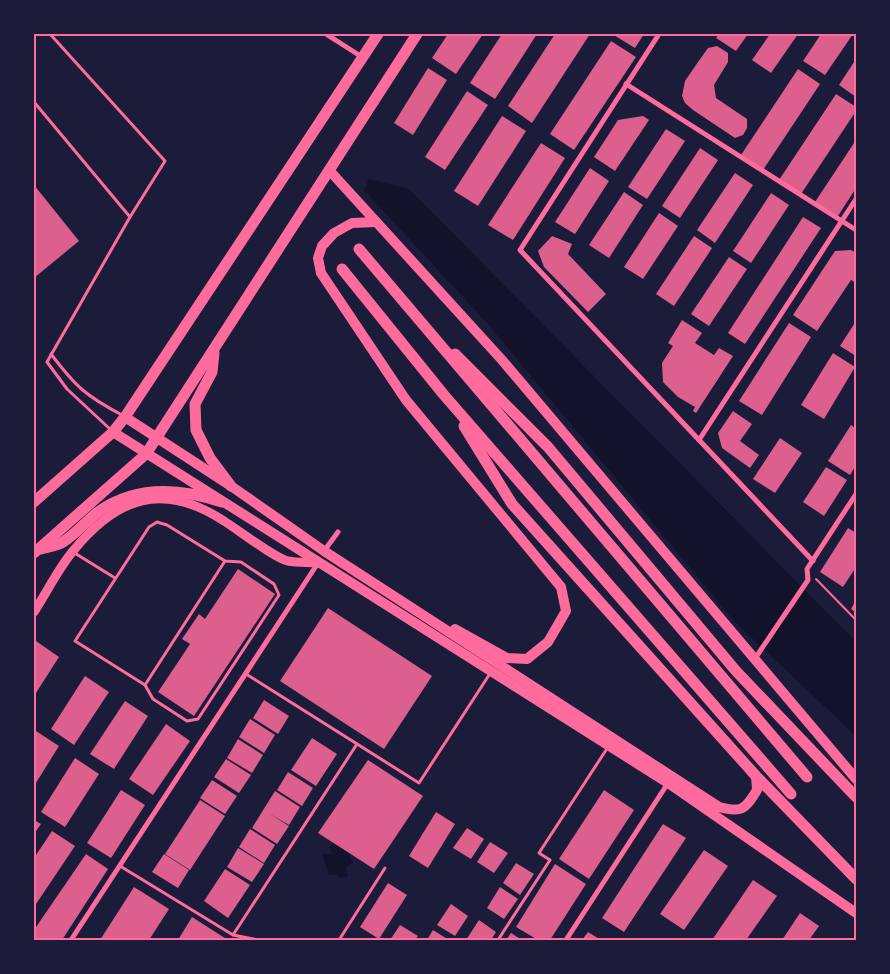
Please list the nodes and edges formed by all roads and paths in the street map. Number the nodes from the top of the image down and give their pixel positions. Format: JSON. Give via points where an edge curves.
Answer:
{"nodes":[{"id":1,"x":50,"y":34,"type":"edge"},
{"id":2,"x":326,"y":34,"type":"edge"},
{"id":3,"x":378,"y":34,"type":"edge"},
{"id":4,"x":417,"y":34,"type":"edge"},
{"id":5,"x":659,"y":34,"type":"edge"},
{"id":6,"x":362,"y":58,"type":"junction"},
{"id":7,"x":626,"y":84,"type":"junction"},
{"id":8,"x":34,"y":102,"type":"edge"},
{"id":9,"x":329,"y":170,"type":"junction"},
{"id":10,"x":856,"y":199,"type":"edge"},
{"id":11,"x":130,"y":217,"type":"junction"},
{"id":12,"x":842,"y":221,"type":"junction"},
{"id":13,"x":376,"y":222,"type":"junction"},
{"id":14,"x":856,"y":230,"type":"edge"},
{"id":15,"x":359,"y":249,"type":"dead end"},
{"id":16,"x":342,"y":269,"type":"dead end"},
{"id":17,"x":394,"y":292,"type":"junction"},
{"id":18,"x":214,"y":350,"type":"junction"},
{"id":19,"x":51,"y":354,"type":"junction"},
{"id":20,"x":444,"y":395,"type":"junction"},
{"id":21,"x":125,"y":417,"type":"junction"},
{"id":22,"x":113,"y":432,"type":"junction"},
{"id":23,"x":157,"y":438,"type":"junction"},
{"id":24,"x":699,"y":440,"type":"junction"},
{"id":25,"x":146,"y":454,"type":"junction"},
{"id":26,"x":232,"y":486,"type":"junction"},
{"id":27,"x":856,"y":494,"type":"edge"},
{"id":28,"x":34,"y":502,"type":"edge"},
{"id":29,"x":222,"y":502,"type":"junction"},
{"id":30,"x":338,"y":532,"type":"dead end"},
{"id":31,"x":35,"y":551,"type":"edge"},
{"id":32,"x":73,"y":551,"type":"junction"},
{"id":33,"x":324,"y":551,"type":"junction"},
{"id":34,"x":225,"y":561,"type":"junction"},
{"id":35,"x":813,"y":561,"type":"junction"},
{"id":36,"x":318,"y":563,"type":"junction"},
{"id":37,"x":807,"y":570,"type":"junction"},
{"id":38,"x":115,"y":578,"type":"junction"},
{"id":39,"x":34,"y":601,"type":"edge"},
{"id":40,"x":34,"y":612,"type":"edge"},
{"id":41,"x":856,"y":620,"type":"edge"},
{"id":42,"x":434,"y":622,"type":"junction"},
{"id":43,"x":756,"y":656,"type":"junction"},
{"id":44,"x":492,"y":672,"type":"junction"},
{"id":45,"x":246,"y":674,"type":"junction"},
{"id":46,"x":145,"y":685,"type":"junction"},
{"id":47,"x":357,"y":744,"type":"junction"},
{"id":48,"x":609,"y":745,"type":"junction"},
{"id":49,"x":756,"y":776,"type":"junction"},
{"id":50,"x":807,"y":777,"type":"dead end"},
{"id":51,"x":856,"y":779,"type":"edge"},
{"id":52,"x":668,"y":783,"type":"junction"},
{"id":53,"x":791,"y":794,"type":"dead end"},
{"id":54,"x":856,"y":797,"type":"edge"},
{"id":55,"x":120,"y":866,"type":"junction"},
{"id":56,"x":385,"y":868,"type":"dead end"},
{"id":57,"x":856,"y":879,"type":"edge"},
{"id":58,"x":856,"y":912,"type":"edge"},
{"id":59,"x":233,"y":935,"type":"junction"},
{"id":60,"x":71,"y":940,"type":"edge"},
{"id":61,"x":258,"y":940,"type":"edge"},
{"id":62,"x":339,"y":940,"type":"edge"},
{"id":63,"x":498,"y":940,"type":"edge"},
{"id":64,"x":566,"y":940,"type":"edge"}],
"edges":[{"from":1,"to":11,"type":"lane","via":[[165,161]]},
{"from":2,"to":6,"type":"street"},
{"from":3,"to":6,"type":"main road"},
{"from":4,"to":9,"type":"main road"},
{"from":5,"to":7,"type":"street"},
{"from":6,"to":21,"type":"main road"},
{"from":7,"to":12,"type":"street"},
{"from":7,"to":24,"type":"street","via":[[520,250]]},
{"from":8,"to":11,"type":"lane"},
{"from":9,"to":13,"type":"main road"},
{"from":9,"to":18,"type":"main road"},
{"from":10,"to":12,"type":"street"},
{"from":11,"to":19,"type":"lane"},
{"from":12,"to":14,"type":"street"},
{"from":12,"to":24,"type":"street"},
{"from":13,"to":42,"type":"main road","via":[[352,223],[334,233],[322,246],[318,258],[321,273],[406,400],[561,586],[566,611],[558,628],[539,652],[519,660],[507,658],[462,632]]},
{"from":13,"to":43,"type":"main road","via":[[502,360]]},
{"from":15,"to":17,"type":"main road"},
{"from":16,"to":20,"type":"main road"},
{"from":17,"to":50,"type":"main road"},
{"from":17,"to":54,"type":"main road","via":[[548,447],[736,671]]},
{"from":18,"to":23,"type":"main road"},
{"from":18,"to":26,"type":"main road","via":[[212,372],[195,404],[196,430],[210,458]]},
{"from":19,"to":21,"type":"lane","via":[[90,398]]},
{"from":19,"to":22,"type":"lane","via":[[47,362],[67,389]]},
{"from":20,"to":49,"type":"main road","via":[[512,504]]},
{"from":20,"to":53,"type":"main road"},
{"from":21,"to":22,"type":"main road"},
{"from":21,"to":23,"type":"main road"},
{"from":22,"to":25,"type":"main road"},
{"from":22,"to":28,"type":"main road"},
{"from":23,"to":25,"type":"main road"},
{"from":23,"to":26,"type":"main road"},
{"from":24,"to":35,"type":"street"},
{"from":25,"to":29,"type":"main road"},
{"from":25,"to":31,"type":"main road"},
{"from":26,"to":33,"type":"main road"},
{"from":27,"to":35,"type":"street"},
{"from":29,"to":31,"type":"main road","via":[[177,491],[139,493],[119,499],[62,543]]},
{"from":29,"to":36,"type":"main road"},
{"from":30,"to":33,"type":"street"},
{"from":32,"to":36,"type":"street","via":[[106,518],[130,504],[155,498],[176,498],[212,513],[286,561]]},
{"from":32,"to":38,"type":"lane"},
{"from":32,"to":39,"type":"street","via":[[57,566]]},
{"from":32,"to":40,"type":"street"},
{"from":33,"to":42,"type":"main road"},
{"from":34,"to":38,"type":"lane","via":[[168,525],[157,522],[149,527]]},
{"from":34,"to":46,"type":"lane"},
{"from":34,"to":46,"type":"lane","via":[[241,562],[274,584],[279,595],[198,719],[187,721],[153,698]]},
{"from":35,"to":37,"type":"street"},
{"from":36,"to":44,"type":"main road"},
{"from":36,"to":45,"type":"street"},
{"from":37,"to":41,"type":"path"},
{"from":37,"to":43,"type":"street","via":[[808,580]]},
{"from":38,"to":46,"type":"lane","via":[[75,641]]},
{"from":42,"to":49,"type":"main road","via":[[719,807],[734,811],[743,809],[757,790]]},
{"from":43,"to":51,"type":"main road"},
{"from":44,"to":47,"type":"lane","via":[[419,783]]},
{"from":44,"to":48,"type":"main road"},
{"from":45,"to":47,"type":"lane"},
{"from":45,"to":55,"type":"street"},
{"from":47,"to":59,"type":"lane"},
{"from":48,"to":52,"type":"main road"},
{"from":48,"to":63,"type":"lane","via":[[539,853],[550,860]]},
{"from":49,"to":57,"type":"main road"},
{"from":52,"to":58,"type":"main road"},
{"from":52,"to":64,"type":"street"},
{"from":55,"to":59,"type":"lane"},
{"from":55,"to":60,"type":"street"},
{"from":56,"to":62,"type":"lane"},
{"from":59,"to":61,"type":"lane"}]}
